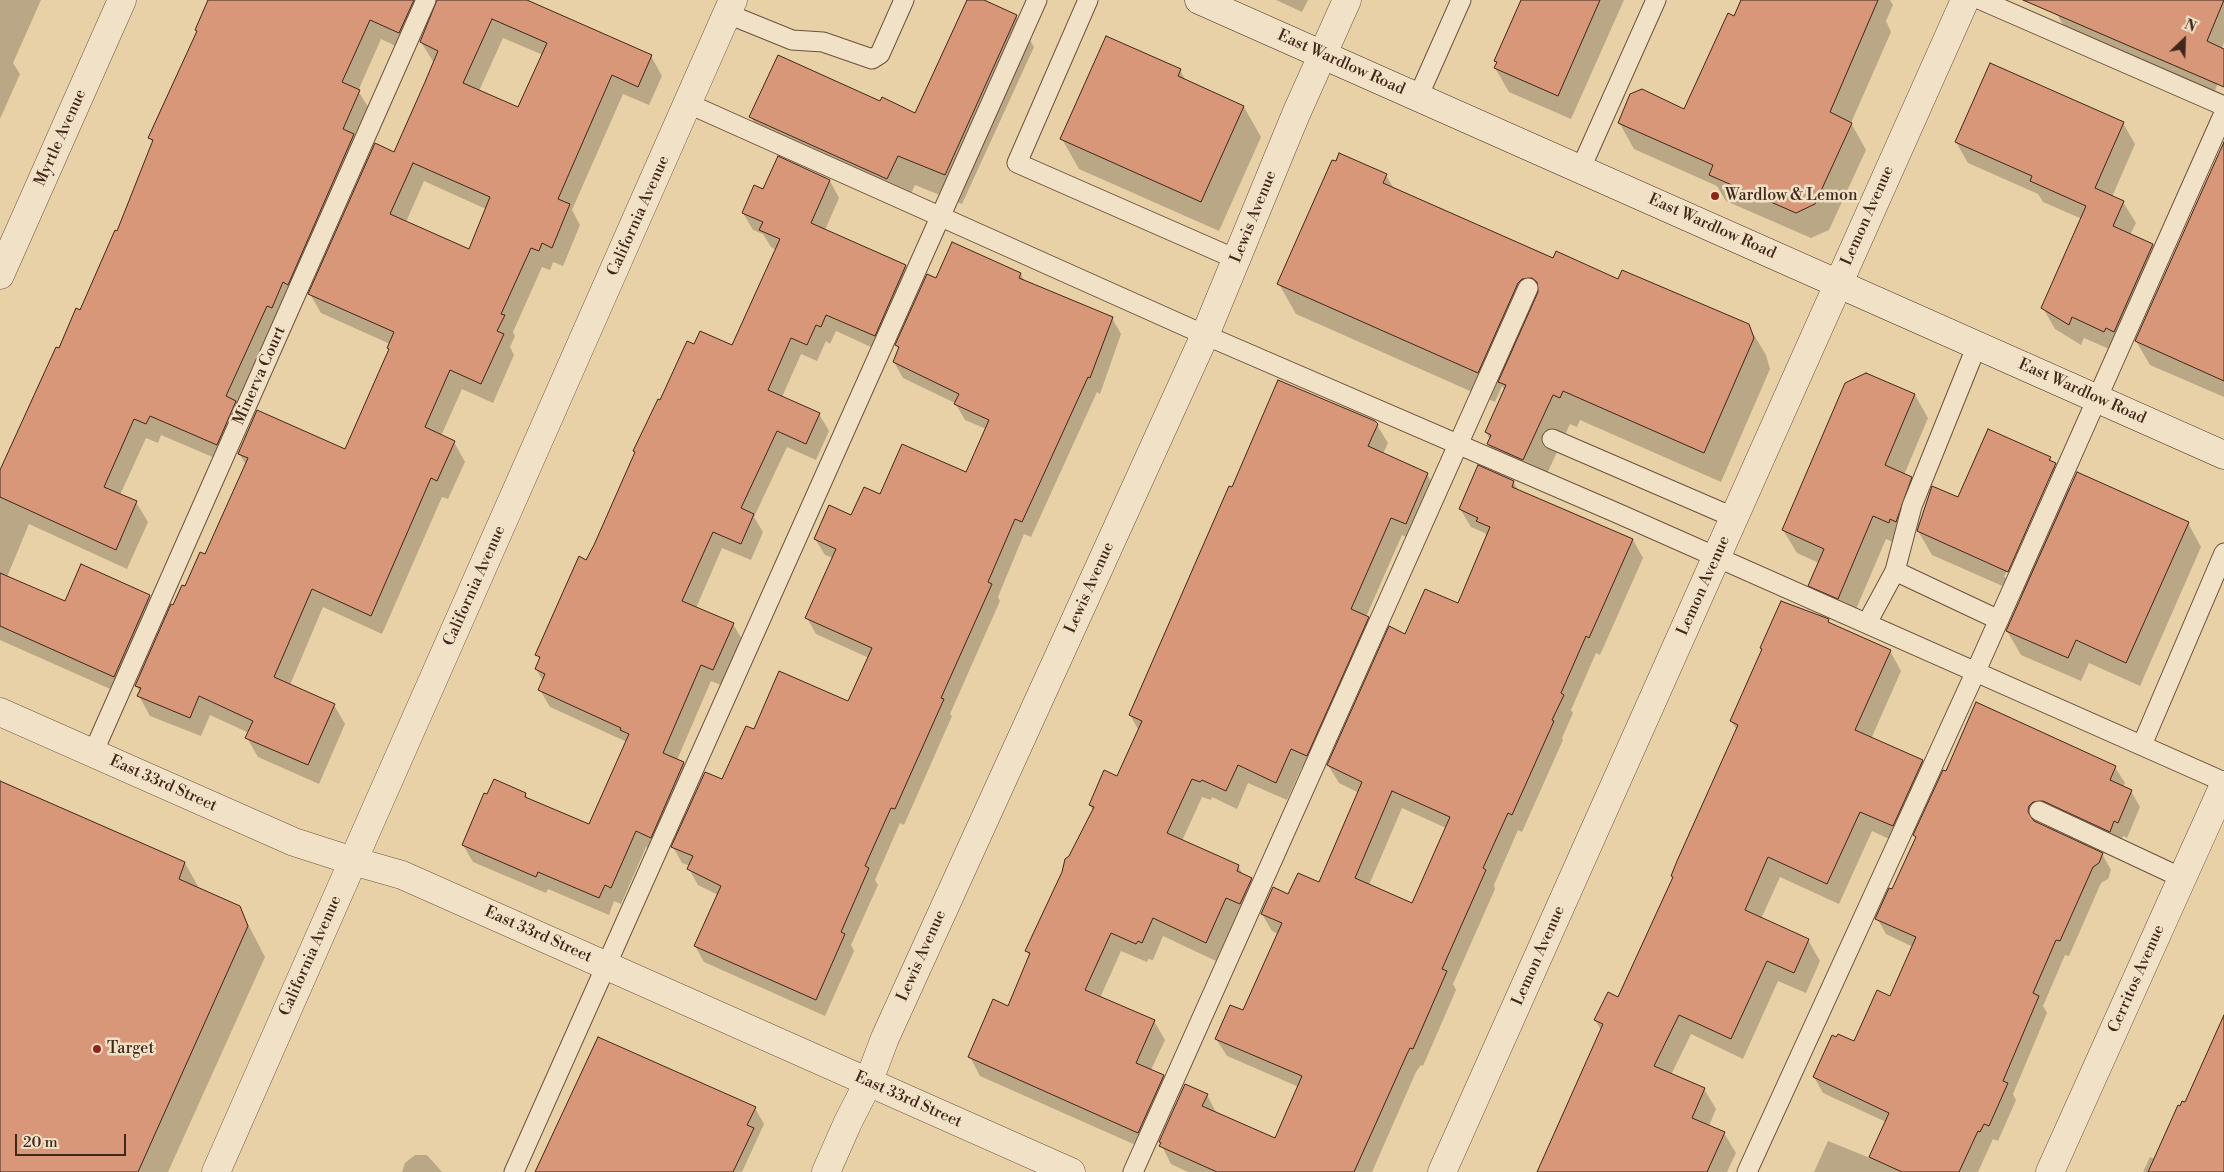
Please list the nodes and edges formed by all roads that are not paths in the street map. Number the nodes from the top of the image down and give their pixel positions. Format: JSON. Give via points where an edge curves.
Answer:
{"nodes":[{"id":1,"x":122,"y":0,"type":"edge"},
{"id":2,"x":426,"y":0,"type":"edge"},
{"id":3,"x":904,"y":0,"type":"edge"},
{"id":4,"x":1037,"y":0,"type":"edge"},
{"id":5,"x":1088,"y":0,"type":"edge"},
{"id":6,"x":1199,"y":0,"type":"edge"},
{"id":7,"x":1347,"y":0,"type":"edge"},
{"id":8,"x":1461,"y":0,"type":"edge"},
{"id":9,"x":1656,"y":0,"type":"edge"},
{"id":10,"x":1965,"y":0,"type":"edge"},
{"id":11,"x":1981,"y":0,"type":"edge"},
{"id":12,"x":730,"y":7,"type":"edge"},
{"id":13,"x":1323,"y":56,"type":"junction"},
{"id":14,"x":1418,"y":97,"type":"junction"},
{"id":15,"x":688,"y":104,"type":"junction"},
{"id":16,"x":2224,"y":106,"type":"edge"},
{"id":17,"x":2224,"y":113,"type":"edge"},
{"id":18,"x":1581,"y":168,"type":"junction"},
{"id":19,"x":941,"y":217,"type":"junction"},
{"id":20,"x":1238,"y":260,"type":"junction"},
{"id":21,"x":0,"y":275,"type":"edge"},
{"id":22,"x":1837,"y":284,"type":"junction"},
{"id":23,"x":1528,"y":288,"type":"dead end"},
{"id":24,"x":1205,"y":335,"type":"junction"},
{"id":25,"x":1977,"y":346,"type":"junction"},
{"id":26,"x":2096,"y":398,"type":"junction"},
{"id":27,"x":1552,"y":439,"type":"dead end"},
{"id":28,"x":1458,"y":445,"type":"junction"},
{"id":29,"x":2224,"y":455,"type":"edge"},
{"id":30,"x":1735,"y":518,"type":"junction"},
{"id":31,"x":2224,"y":553,"type":"edge"},
{"id":32,"x":1717,"y":558,"type":"junction"},
{"id":33,"x":1895,"y":571,"type":"junction"},
{"id":34,"x":1999,"y":620,"type":"junction"},
{"id":35,"x":1867,"y":623,"type":"junction"},
{"id":36,"x":1976,"y":671,"type":"junction"},
{"id":37,"x":0,"y":712,"type":"edge"},
{"id":38,"x":2142,"y":745,"type":"junction"},
{"id":39,"x":93,"y":753,"type":"junction"},
{"id":40,"x":2224,"y":784,"type":"edge"},
{"id":41,"x":2039,"y":811,"type":"dead end"},
{"id":42,"x":353,"y":861,"type":"junction"},
{"id":43,"x":2182,"y":878,"type":"junction"},
{"id":44,"x":607,"y":965,"type":"junction"},
{"id":45,"x":868,"y":1083,"type":"junction"},
{"id":46,"x":216,"y":1172,"type":"edge"},
{"id":47,"x":514,"y":1172,"type":"edge"},
{"id":48,"x":826,"y":1172,"type":"edge"},
{"id":49,"x":1071,"y":1172,"type":"edge"},
{"id":50,"x":1133,"y":1172,"type":"edge"},
{"id":51,"x":1442,"y":1172,"type":"edge"},
{"id":52,"x":1747,"y":1172,"type":"edge"},
{"id":53,"x":2050,"y":1172,"type":"edge"}],
"edges":[{"from":1,"to":21,"type":"street","name":"Myrtle Avenue"},
{"from":2,"to":39,"type":"lane","name":"Minerva Court"},
{"from":3,"to":12,"type":"lane","via":[[880,54],[872,59],[823,42],[792,40]]},
{"from":4,"to":19,"type":"lane"},
{"from":5,"to":20,"type":"lane","via":[[1017,164]]},
{"from":6,"to":13,"type":"street","name":"East Wardlow Road"},
{"from":7,"to":13,"type":"street","name":"Lewis Avenue"},
{"from":8,"to":14,"type":"lane"},
{"from":9,"to":18,"type":"lane"},
{"from":10,"to":22,"type":"street","name":"Lemon Avenue"},
{"from":11,"to":16,"type":"lane"},
{"from":12,"to":15,"type":"street","name":"California Avenue"},
{"from":13,"to":14,"type":"street","name":"East Wardlow Road"},
{"from":13,"to":20,"type":"street","name":"Lewis Avenue","via":[[1296,114]]},
{"from":14,"to":18,"type":"street","name":"East Wardlow Road"},
{"from":15,"to":19,"type":"lane"},
{"from":15,"to":42,"type":"street","name":"California Avenue"},
{"from":17,"to":26,"type":"lane"},
{"from":18,"to":22,"type":"street","name":"East Wardlow Road"},
{"from":19,"to":24,"type":"lane"},
{"from":19,"to":44,"type":"lane"},
{"from":20,"to":24,"type":"street","name":"Lewis Avenue"},
{"from":22,"to":25,"type":"street","name":"East Wardlow Road"},
{"from":22,"to":30,"type":"street","name":"Lemon Avenue"},
{"from":23,"to":28,"type":"lane"},
{"from":24,"to":28,"type":"lane"},
{"from":24,"to":45,"type":"street","name":"Lewis Avenue","via":[[885,1038]]},
{"from":25,"to":26,"type":"street","name":"East Wardlow Road"},
{"from":25,"to":33,"type":"lane","via":[[1912,506]]},
{"from":26,"to":29,"type":"street","name":"East Wardlow Road"},
{"from":26,"to":34,"type":"lane"},
{"from":27,"to":30,"type":"lane"},
{"from":28,"to":32,"type":"lane"},
{"from":28,"to":50,"type":"lane"},
{"from":30,"to":32,"type":"street","name":"Lemon Avenue"},
{"from":31,"to":38,"type":"lane"},
{"from":32,"to":35,"type":"lane"},
{"from":32,"to":51,"type":"street","name":"Lemon Avenue"},
{"from":33,"to":34,"type":"lane"},
{"from":33,"to":35,"type":"lane"},
{"from":34,"to":36,"type":"lane"},
{"from":35,"to":36,"type":"lane"},
{"from":36,"to":38,"type":"lane"},
{"from":36,"to":52,"type":"lane"},
{"from":37,"to":39,"type":"street","name":"East 33rd Street"},
{"from":38,"to":40,"type":"lane"},
{"from":39,"to":42,"type":"street","name":"East 33rd Street","via":[[294,842]]},
{"from":40,"to":43,"type":"street","name":"Cerritos Avenue"},
{"from":41,"to":43,"type":"lane"},
{"from":42,"to":44,"type":"street","name":"East 33rd Street","via":[[402,875]]},
{"from":42,"to":46,"type":"street","name":"California Avenue"},
{"from":43,"to":53,"type":"street","name":"Cerritos Avenue"},
{"from":44,"to":45,"type":"street","name":"East 33rd Street"},
{"from":44,"to":47,"type":"lane"},
{"from":45,"to":48,"type":"street","name":"Lewis Avenue"},
{"from":45,"to":49,"type":"street","name":"East 33rd Street"}]}
